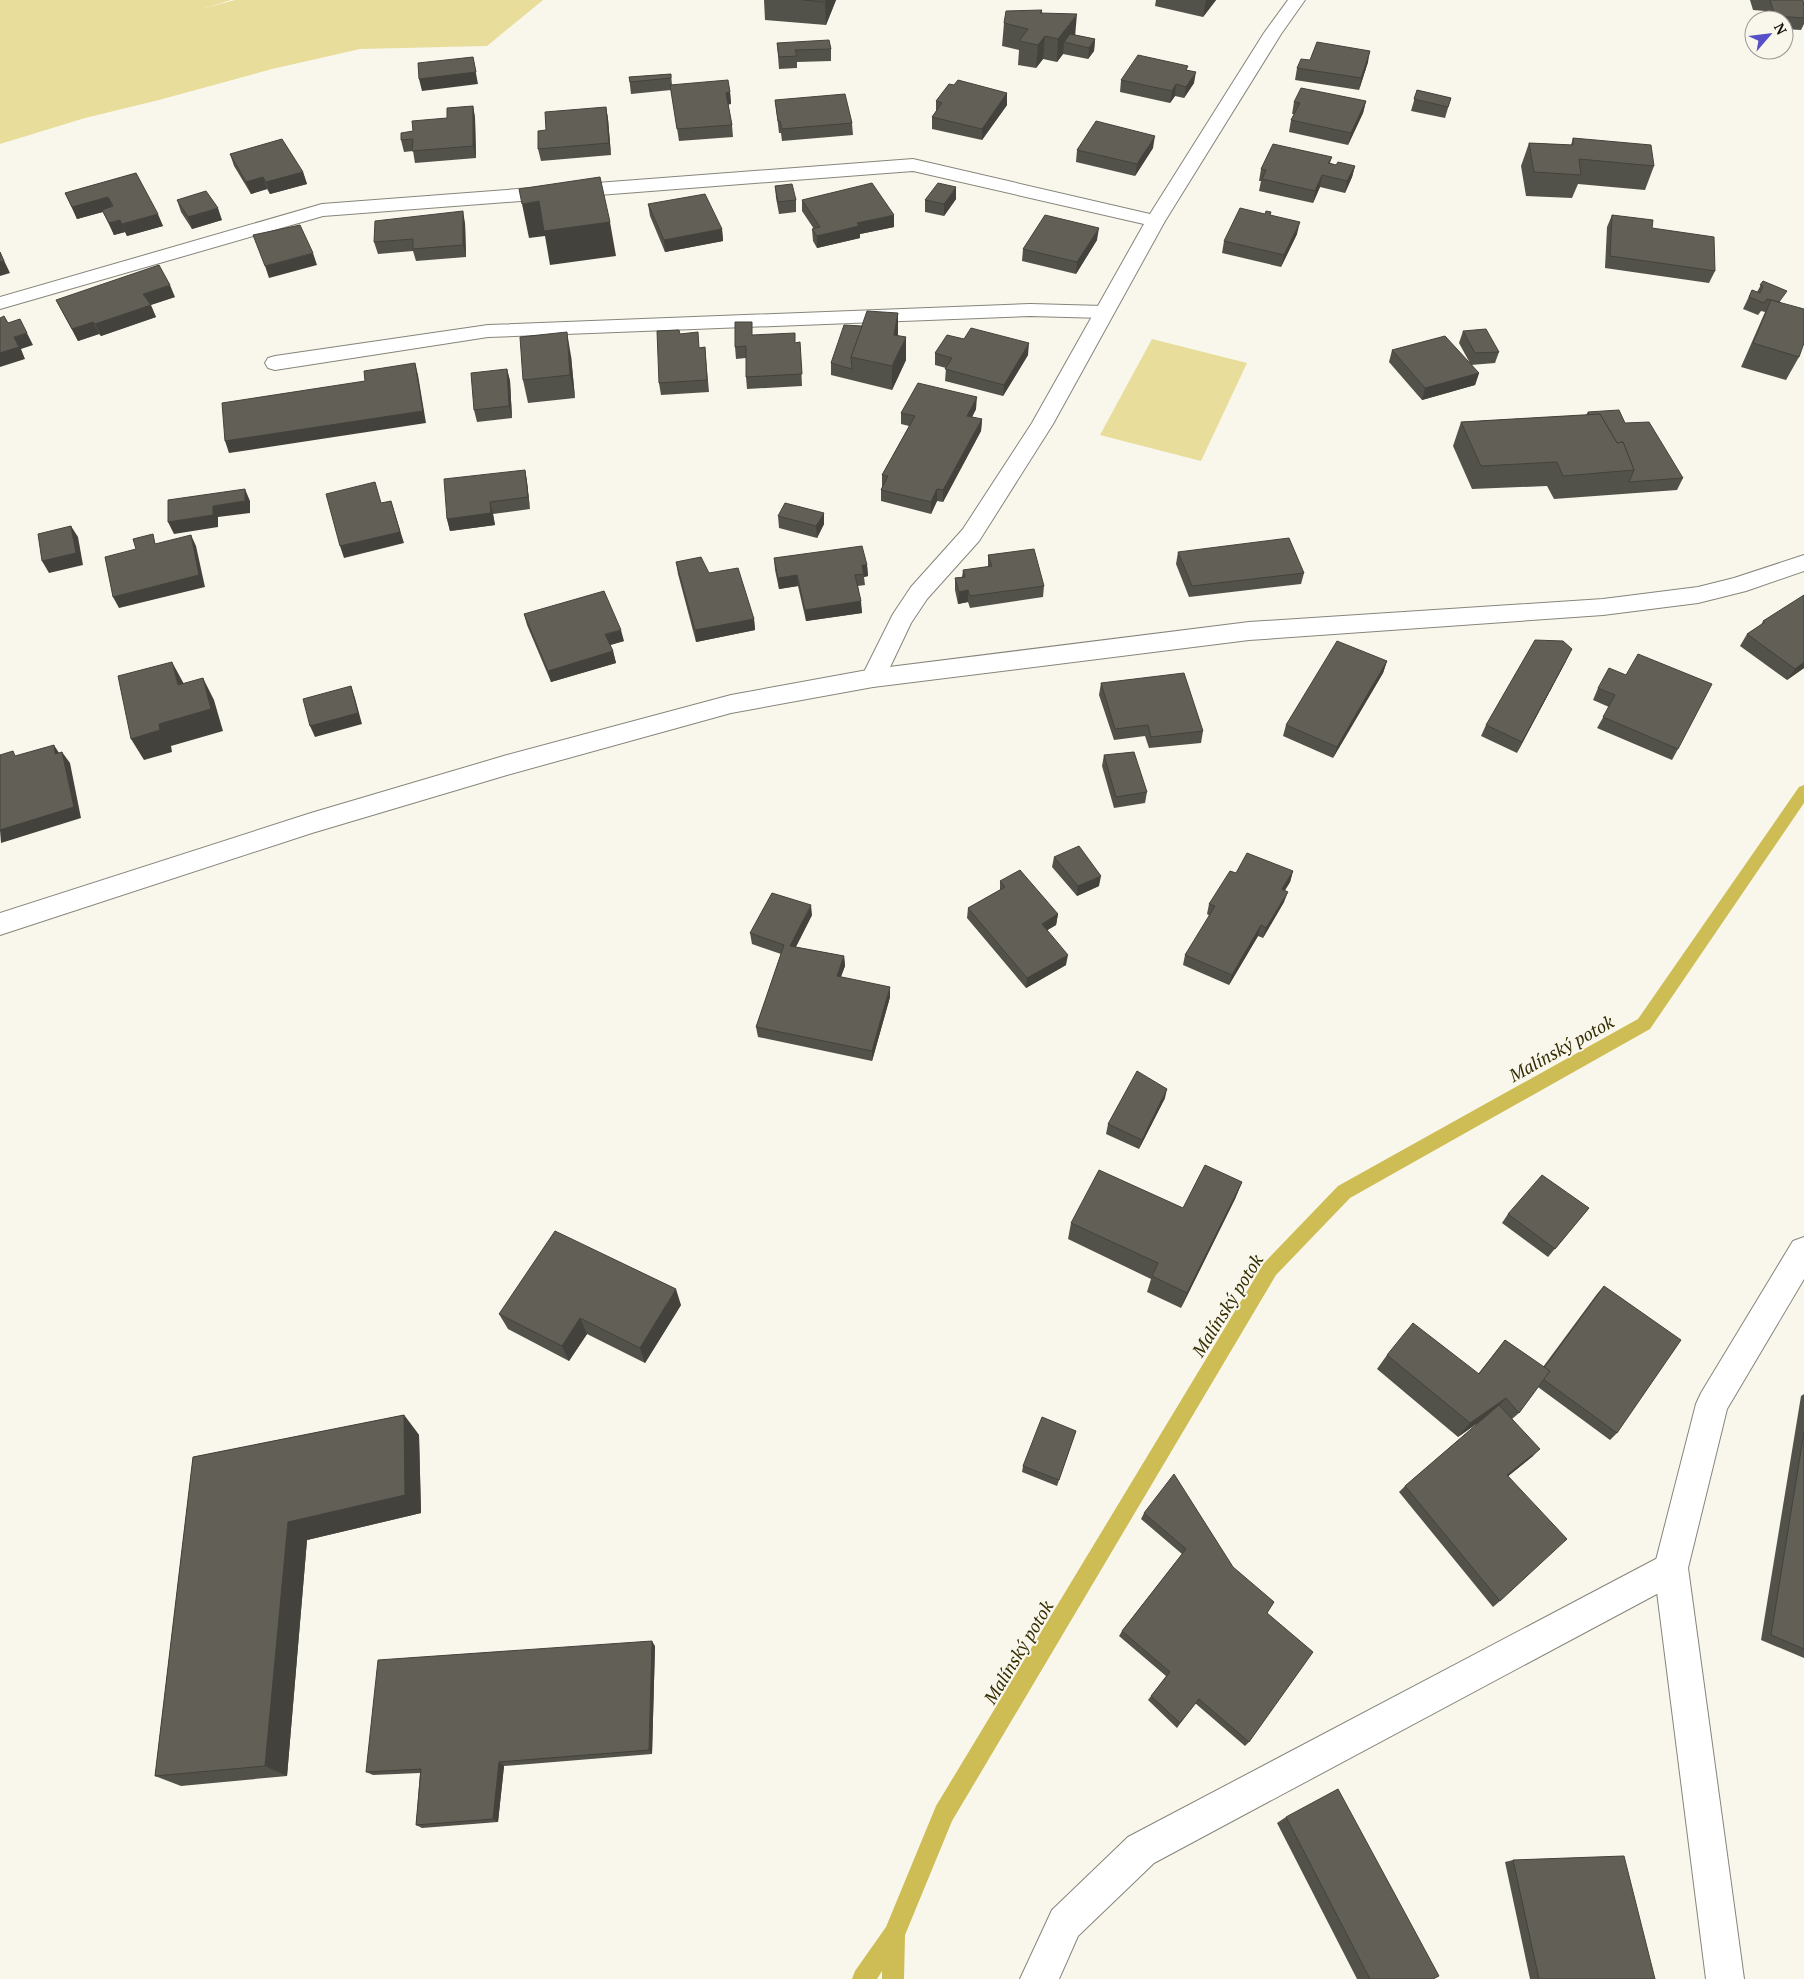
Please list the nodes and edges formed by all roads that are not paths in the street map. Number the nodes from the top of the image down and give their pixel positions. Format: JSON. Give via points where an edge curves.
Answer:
{"nodes":[{"id":1,"x":1297,"y":0,"type":"edge"},
{"id":2,"x":1155,"y":221,"type":"junction"},
{"id":3,"x":0,"y":303,"type":"edge"},
{"id":4,"x":1104,"y":312,"type":"junction"},
{"id":5,"x":275,"y":363,"type":"dead end"},
{"id":6,"x":1804,"y":563,"type":"edge"},
{"id":7,"x":873,"y":678,"type":"junction"},
{"id":8,"x":0,"y":924,"type":"edge"},
{"id":9,"x":1804,"y":1251,"type":"edge"},
{"id":10,"x":1671,"y":1568,"type":"junction"},
{"id":11,"x":1039,"y":1979,"type":"edge"},
{"id":12,"x":1725,"y":1979,"type":"edge"}],
"edges":[{"from":1,"to":2,"type":"street"},
{"from":2,"to":3,"type":"street","via":[[913,165],[322,210]]},
{"from":2,"to":4,"type":"street"},
{"from":4,"to":5,"type":"street","via":[[1030,310],[488,331]]},
{"from":4,"to":7,"type":"street","via":[[1042,424],[971,536],[919,593],[901,620]]},
{"from":6,"to":7,"type":"street","via":[[1698,595],[1613,606],[1249,631]]},
{"from":7,"to":8,"type":"street","via":[[731,704],[507,765],[311,823]]},
{"from":9,"to":10,"type":"street","via":[[1712,1404]]},
{"from":10,"to":11,"type":"street","via":[[1141,1850],[1065,1923]]},
{"from":10,"to":12,"type":"street"}]}
